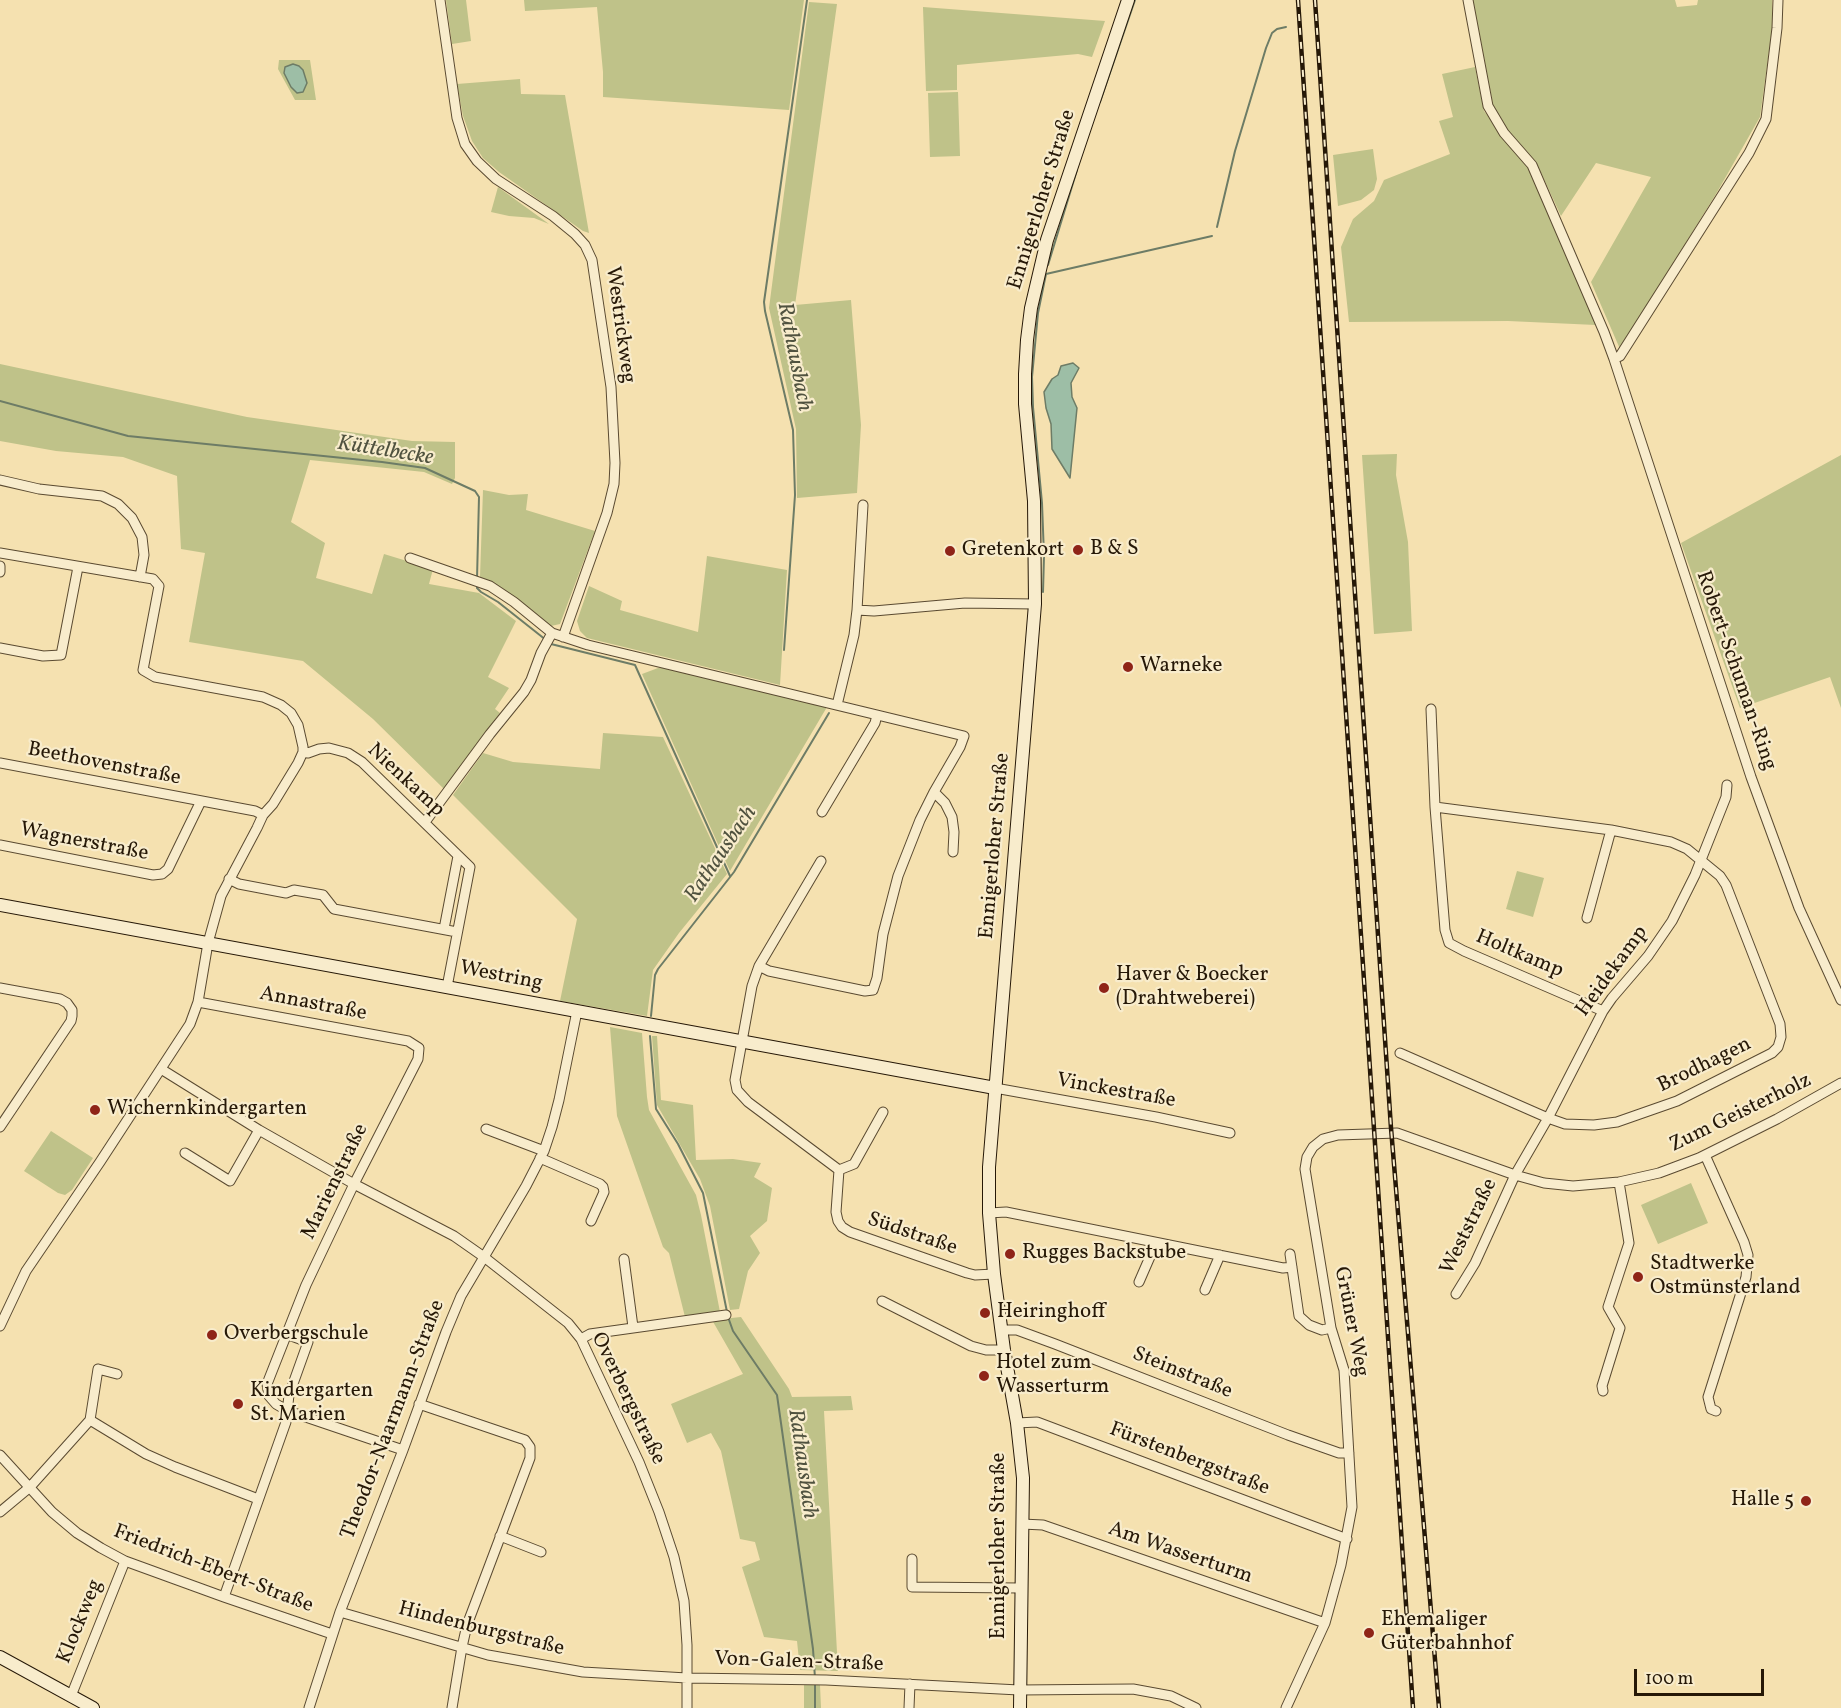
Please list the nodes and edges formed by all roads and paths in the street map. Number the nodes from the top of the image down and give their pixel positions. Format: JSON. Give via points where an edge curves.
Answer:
{"nodes":[{"id":1,"x":440,"y":0,"type":"edge"},
{"id":2,"x":1128,"y":0,"type":"edge"},
{"id":3,"x":1468,"y":0,"type":"edge"},
{"id":4,"x":1778,"y":0,"type":"edge"},
{"id":5,"x":1614,"y":359,"type":"junction"},
{"id":6,"x":0,"y":480,"type":"edge"},
{"id":7,"x":863,"y":505,"type":"dead end"},
{"id":8,"x":2,"y":555,"type":"edge"},
{"id":9,"x":410,"y":558,"type":"dead end"},
{"id":10,"x":0,"y":566,"type":"edge"},
{"id":11,"x":78,"y":567,"type":"junction"},
{"id":12,"x":0,"y":572,"type":"edge"},
{"id":13,"x":140,"y":577,"type":"junction"},
{"id":14,"x":1035,"y":604,"type":"junction"},
{"id":15,"x":857,"y":610,"type":"junction"},
{"id":16,"x":552,"y":633,"type":"junction"},
{"id":17,"x":563,"y":637,"type":"junction"},
{"id":18,"x":0,"y":648,"type":"edge"},
{"id":19,"x":837,"y":705,"type":"junction"},
{"id":20,"x":1431,"y":709,"type":"dead end"},
{"id":21,"x":877,"y":715,"type":"junction"},
{"id":22,"x":303,"y":752,"type":"junction"},
{"id":23,"x":0,"y":763,"type":"edge"},
{"id":24,"x":1727,"y":785,"type":"dead end"},
{"id":25,"x":934,"y":792,"type":"junction"},
{"id":26,"x":201,"y":801,"type":"junction"},
{"id":27,"x":1435,"y":807,"type":"junction"},
{"id":28,"x":822,"y":812,"type":"dead end"},
{"id":29,"x":263,"y":815,"type":"junction"},
{"id":30,"x":425,"y":822,"type":"junction"},
{"id":31,"x":1611,"y":830,"type":"junction"},
{"id":32,"x":0,"y":845,"type":"edge"},
{"id":33,"x":953,"y":852,"type":"dead end"},
{"id":34,"x":458,"y":856,"type":"junction"},
{"id":35,"x":1701,"y":860,"type":"junction"},
{"id":36,"x":821,"y":861,"type":"dead end"},
{"id":37,"x":162,"y":874,"type":"joint"},
{"id":38,"x":229,"y":879,"type":"junction"},
{"id":39,"x":0,"y":905,"type":"edge"},
{"id":40,"x":1587,"y":918,"type":"dead end"},
{"id":41,"x":444,"y":929,"type":"junction"},
{"id":42,"x":458,"y":932,"type":"junction"},
{"id":43,"x":208,"y":943,"type":"junction"},
{"id":44,"x":759,"y":966,"type":"junction"},
{"id":45,"x":447,"y":987,"type":"junction"},
{"id":46,"x":0,"y":988,"type":"edge"},
{"id":47,"x":1838,"y":990,"type":"edge"},
{"id":48,"x":1841,"y":1000,"type":"edge"},
{"id":49,"x":198,"y":1002,"type":"junction"},
{"id":50,"x":577,"y":1011,"type":"junction"},
{"id":51,"x":1603,"y":1011,"type":"junction"},
{"id":52,"x":742,"y":1041,"type":"junction"},
{"id":53,"x":419,"y":1048,"type":"joint"},
{"id":54,"x":1400,"y":1053,"type":"dead end"},
{"id":55,"x":161,"y":1069,"type":"junction"},
{"id":56,"x":1841,"y":1083,"type":"edge"},
{"id":57,"x":995,"y":1088,"type":"junction"},
{"id":58,"x":883,"y":1112,"type":"dead end"},
{"id":59,"x":1548,"y":1119,"type":"junction"},
{"id":60,"x":0,"y":1127,"type":"edge"},
{"id":61,"x":486,"y":1129,"type":"dead end"},
{"id":62,"x":259,"y":1130,"type":"junction"},
{"id":63,"x":1230,"y":1133,"type":"dead end"},
{"id":64,"x":185,"y":1153,"type":"dead end"},
{"id":65,"x":542,"y":1155,"type":"junction"},
{"id":66,"x":1705,"y":1155,"type":"junction"},
{"id":67,"x":839,"y":1170,"type":"junction"},
{"id":68,"x":1515,"y":1175,"type":"junction"},
{"id":69,"x":1618,"y":1182,"type":"junction"},
{"id":70,"x":354,"y":1184,"type":"junction"},
{"id":71,"x":989,"y":1213,"type":"junction"},
{"id":72,"x":591,"y":1221,"type":"dead end"},
{"id":73,"x":1156,"y":1243,"type":"junction"},
{"id":74,"x":1290,"y":1254,"type":"dead end"},
{"id":75,"x":1220,"y":1255,"type":"junction"},
{"id":76,"x":484,"y":1257,"type":"junction"},
{"id":77,"x":624,"y":1259,"type":"dead end"},
{"id":78,"x":1292,"y":1267,"type":"junction"},
{"id":79,"x":994,"y":1274,"type":"junction"},
{"id":80,"x":1139,"y":1282,"type":"dead end"},
{"id":81,"x":1205,"y":1290,"type":"dead end"},
{"id":82,"x":1456,"y":1294,"type":"dead end"},
{"id":83,"x":882,"y":1301,"type":"dead end"},
{"id":84,"x":726,"y":1315,"type":"dead end"},
{"id":85,"x":0,"y":1326,"type":"edge"},
{"id":86,"x":633,"y":1327,"type":"junction"},
{"id":87,"x":1331,"y":1328,"type":"junction"},
{"id":88,"x":1001,"y":1330,"type":"junction"},
{"id":89,"x":286,"y":1334,"type":"junction"},
{"id":90,"x":581,"y":1339,"type":"junction"},
{"id":91,"x":1004,"y":1350,"type":"junction"},
{"id":92,"x":117,"y":1374,"type":"dead end"},
{"id":93,"x":1603,"y":1391,"type":"dead end"},
{"id":94,"x":419,"y":1404,"type":"junction"},
{"id":95,"x":288,"y":1411,"type":"junction"},
{"id":96,"x":1716,"y":1411,"type":"dead end"},
{"id":97,"x":90,"y":1420,"type":"junction"},
{"id":98,"x":1017,"y":1423,"type":"junction"},
{"id":99,"x":403,"y":1450,"type":"junction"},
{"id":100,"x":1349,"y":1453,"type":"junction"},
{"id":101,"x":0,"y":1455,"type":"edge"},
{"id":102,"x":30,"y":1487,"type":"junction"},
{"id":103,"x":258,"y":1499,"type":"junction"},
{"id":104,"x":0,"y":1512,"type":"edge"},
{"id":105,"x":1022,"y":1524,"type":"junction"},
{"id":106,"x":500,"y":1536,"type":"junction"},
{"id":107,"x":1347,"y":1539,"type":"junction"},
{"id":108,"x":541,"y":1552,"type":"dead end"},
{"id":109,"x":912,"y":1559,"type":"dead end"},
{"id":110,"x":125,"y":1561,"type":"junction"},
{"id":111,"x":1020,"y":1588,"type":"junction"},
{"id":112,"x":224,"y":1597,"type":"junction"},
{"id":113,"x":340,"y":1612,"type":"junction"},
{"id":114,"x":1325,"y":1623,"type":"junction"},
{"id":115,"x":332,"y":1634,"type":"junction"},
{"id":116,"x":462,"y":1647,"type":"junction"},
{"id":117,"x":0,"y":1657,"type":"edge"},
{"id":118,"x":687,"y":1678,"type":"junction"},
{"id":119,"x":910,"y":1684,"type":"junction"},
{"id":120,"x":1019,"y":1690,"type":"junction"},
{"id":121,"x":71,"y":1696,"type":"junction"},
{"id":122,"x":93,"y":1708,"type":"edge"},
{"id":123,"x":309,"y":1708,"type":"edge"},
{"id":124,"x":452,"y":1708,"type":"edge"},
{"id":125,"x":687,"y":1708,"type":"edge"},
{"id":126,"x":909,"y":1708,"type":"edge"},
{"id":127,"x":1020,"y":1708,"type":"edge"},
{"id":128,"x":1196,"y":1708,"type":"edge"},
{"id":129,"x":1286,"y":1708,"type":"edge"}],
"edges":[{"from":1,"to":17,"type":"street","name":"Westrickweg","via":[[457,118],[465,144],[496,179],[575,234],[592,260],[611,387],[614,484]]},
{"from":2,"to":14,"type":"main road","name":"Ennigerloher Straße","via":[[1047,240],[1031,308],[1025,404],[1034,501]]},
{"from":3,"to":5,"type":"street","name":"Robert-Schuman-Ring","via":[[1488,106],[1504,133],[1532,165]]},
{"from":4,"to":5,"type":"street","via":[[1766,119],[1743,163],[1620,356]]},
{"from":5,"to":47,"type":"street","name":"Robert-Schuman-Ring","via":[[1748,768],[1799,908]]},
{"from":6,"to":13,"type":"street","via":[[102,496],[118,504],[132,518],[142,537]]},
{"from":7,"to":15,"type":"street"},
{"from":8,"to":11,"type":"street"},
{"from":9,"to":16,"type":"street","via":[[490,586]]},
{"from":10,"to":12,"type":"street"},
{"from":11,"to":13,"type":"street"},
{"from":11,"to":18,"type":"street","via":[[61,655],[43,656]]},
{"from":13,"to":22,"type":"street","via":[[153,579],[159,586],[143,670],[155,677],[263,697],[281,705],[298,725]]},
{"from":14,"to":15,"type":"street","via":[[965,603]]},
{"from":14,"to":57,"type":"main road","name":"Ennigerloher Straße"},
{"from":15,"to":19,"type":"street"},
{"from":16,"to":17,"type":"street"},
{"from":16,"to":30,"type":"street","via":[[524,692]]},
{"from":17,"to":19,"type":"street"},
{"from":19,"to":21,"type":"street"},
{"from":20,"to":27,"type":"street","name":"Holtkamp"},
{"from":21,"to":25,"type":"street","via":[[964,736]]},
{"from":21,"to":28,"type":"street"},
{"from":22,"to":29,"type":"street"},
{"from":22,"to":30,"type":"street","name":"Nienkamp","via":[[329,748],[348,753]]},
{"from":23,"to":26,"type":"street","name":"Beethovenstraße"},
{"from":24,"to":35,"type":"street","name":"Heidekamp"},
{"from":25,"to":33,"type":"street","via":[[952,817]]},
{"from":25,"to":44,"type":"street","via":[[891,898],[873,990]]},
{"from":26,"to":29,"type":"street","name":"Beethovenstraße"},
{"from":26,"to":37,"type":"street","name":"Beethovenstraße"},
{"from":27,"to":31,"type":"street"},
{"from":27,"to":51,"type":"street","name":"Holtkamp","via":[[1449,943]]},
{"from":29,"to":38,"type":"street"},
{"from":30,"to":34,"type":"street","name":"Nienkamp"},
{"from":31,"to":35,"type":"street","via":[[1671,842]]},
{"from":31,"to":40,"type":"street"},
{"from":32,"to":37,"type":"street","name":"Wagnerstraße"},
{"from":34,"to":41,"type":"street"},
{"from":34,"to":42,"type":"street","name":"Nienkamp","via":[[470,867]]},
{"from":35,"to":51,"type":"street","name":"Heidekamp","via":[[1660,940]]},
{"from":35,"to":59,"type":"street","name":"Brodhagen","via":[[1726,885],[1780,1024],[1778,1047],[1677,1101],[1617,1122],[1565,1124]]},
{"from":36,"to":44,"type":"street"},
{"from":38,"to":41,"type":"street","via":[[286,893],[294,890],[323,895],[334,909]]},
{"from":38,"to":43,"type":"street"},
{"from":39,"to":43,"type":"main road","name":"Westring"},
{"from":41,"to":42,"type":"street"},
{"from":42,"to":45,"type":"street","name":"Nienkamp"},
{"from":43,"to":45,"type":"main road","name":"Westring"},
{"from":43,"to":49,"type":"street"},
{"from":44,"to":52,"type":"street"},
{"from":45,"to":50,"type":"main road","name":"Westring"},
{"from":46,"to":60,"type":"street","via":[[60,999],[72,1010],[72,1016]]},
{"from":47,"to":48,"type":"street","name":"Robert-Schuman-Ring"},
{"from":49,"to":53,"type":"street","name":"Annastraße","via":[[408,1041]]},
{"from":49,"to":55,"type":"street","via":[[190,1024]]},
{"from":50,"to":52,"type":"main road","name":"Westring"},
{"from":50,"to":65,"type":"street","name":"Theodor-Naarmann-Straße","via":[[560,1100]]},
{"from":51,"to":59,"type":"street","name":"Heidekamp"},
{"from":52,"to":57,"type":"main road","name":"Westring"},
{"from":52,"to":67,"type":"street","via":[[735,1080],[737,1090]]},
{"from":53,"to":70,"type":"street","name":"Marienstraße","via":[[418,1059]]},
{"from":54,"to":59,"type":"street"},
{"from":55,"to":62,"type":"street","name":"Overbergstraße"},
{"from":55,"to":85,"type":"street","via":[[26,1271]]},
{"from":56,"to":66,"type":"street","name":"Zum Geisterholz"},
{"from":57,"to":63,"type":"street","name":"Vinckestraße"},
{"from":57,"to":71,"type":"main road","name":"Ennigerloher Straße"},
{"from":58,"to":67,"type":"street","via":[[854,1164]]},
{"from":59,"to":68,"type":"street","name":"Heidekamp"},
{"from":61,"to":65,"type":"street"},
{"from":62,"to":64,"type":"street","via":[[230,1181]]},
{"from":62,"to":70,"type":"street","name":"Overbergstraße"},
{"from":65,"to":72,"type":"street","via":[[603,1187]]},
{"from":65,"to":76,"type":"street","name":"Theodor-Naarmann-Straße"},
{"from":66,"to":69,"type":"street","name":"Zum Geisterholz","via":[[1659,1173]]},
{"from":66,"to":96,"type":"street","via":[[1748,1255],[1746,1277],[1708,1397],[1711,1409]]},
{"from":67,"to":79,"type":"street","name":"Südstraße","via":[[836,1212],[842,1227],[967,1273]]},
{"from":68,"to":69,"type":"street","name":"Zum Geisterholz","via":[[1573,1186]]},
{"from":68,"to":82,"type":"street","name":"Weststraße"},
{"from":68,"to":87,"type":"street","name":"Grüner Weg","via":[[1397,1133],[1338,1136],[1317,1143],[1307,1157],[1305,1169]]},
{"from":69,"to":93,"type":"street","via":[[1629,1243],[1608,1307],[1620,1328]]},
{"from":70,"to":76,"type":"street","name":"Overbergstraße","via":[[454,1236]]},
{"from":70,"to":89,"type":"street","name":"Marienstraße"},
{"from":71,"to":73,"type":"street","via":[[1006,1212]]},
{"from":71,"to":79,"type":"main road","name":"Ennigerloher Straße"},
{"from":73,"to":75,"type":"street"},
{"from":73,"to":80,"type":"street"},
{"from":74,"to":78,"type":"street"},
{"from":75,"to":78,"type":"street"},
{"from":75,"to":81,"type":"street"},
{"from":76,"to":90,"type":"street","name":"Overbergstraße","via":[[567,1323]]},
{"from":76,"to":94,"type":"street","name":"Theodor-Naarmann-Straße","via":[[461,1296]]},
{"from":77,"to":86,"type":"street"},
{"from":78,"to":87,"type":"street","via":[[1299,1316],[1322,1330]]},
{"from":79,"to":88,"type":"main road","name":"Ennigerloher Straße"},
{"from":83,"to":91,"type":"street","via":[[971,1346]]},
{"from":84,"to":86,"type":"street"},
{"from":86,"to":90,"type":"street"},
{"from":87,"to":100,"type":"street","name":"Grüner Weg","via":[[1344,1370]]},
{"from":88,"to":91,"type":"main road","name":"Ennigerloher Straße"},
{"from":88,"to":100,"type":"street","name":"Steinstraße","via":[[1017,1330],[1288,1435]]},
{"from":89,"to":95,"type":"street","name":"Marienstraße","via":[[267,1384],[269,1396]]},
{"from":89,"to":95,"type":"street","via":[[308,1342],[289,1395]]},
{"from":90,"to":118,"type":"street","name":"Overbergstraße","via":[[639,1462],[674,1557],[684,1601]]},
{"from":91,"to":98,"type":"main road","name":"Ennigerloher Straße"},
{"from":92,"to":97,"type":"street","via":[[98,1369]]},
{"from":94,"to":99,"type":"street","name":"Theodor-Naarmann-Straße"},
{"from":94,"to":106,"type":"street","via":[[525,1440],[530,1447],[530,1458]]},
{"from":95,"to":99,"type":"street"},
{"from":95,"to":103,"type":"street"},
{"from":97,"to":102,"type":"street"},
{"from":97,"to":103,"type":"street","via":[[146,1454]]},
{"from":98,"to":105,"type":"main road","name":"Ennigerloher Straße","via":[[1023,1478]]},
{"from":98,"to":107,"type":"street","name":"Fürstenbergstraße","via":[[1037,1422]]},
{"from":99,"to":113,"type":"street","name":"Theodor-Naarmann-Straße"},
{"from":100,"to":107,"type":"street","name":"Grüner Weg","via":[[1352,1501]]},
{"from":101,"to":102,"type":"street","name":"Friedrich-Ebert-Straße"},
{"from":102,"to":104,"type":"street"},
{"from":102,"to":110,"type":"street","name":"Friedrich-Ebert-Straße","via":[[77,1533]]},
{"from":103,"to":112,"type":"street"},
{"from":105,"to":111,"type":"main road","name":"Ennigerloher Straße"},
{"from":105,"to":114,"type":"street","name":"Am Wasserturm","via":[[1043,1525]]},
{"from":106,"to":108,"type":"street"},
{"from":106,"to":116,"type":"street"},
{"from":107,"to":114,"type":"street","name":"Grüner Weg"},
{"from":109,"to":111,"type":"street","via":[[912,1587]]},
{"from":110,"to":112,"type":"street","name":"Friedrich-Ebert-Straße"},
{"from":110,"to":121,"type":"street","name":"Klockweg"},
{"from":111,"to":120,"type":"main road","name":"Ennigerloher Straße"},
{"from":112,"to":115,"type":"street","name":"Friedrich-Ebert-Straße"},
{"from":113,"to":115,"type":"street","name":"Theodor-Naarmann-Straße"},
{"from":113,"to":116,"type":"street","name":"Hindenburgstraße"},
{"from":114,"to":129,"type":"street","name":"Grüner Weg"},
{"from":115,"to":123,"type":"street","name":"Theodor-Naarmann-Straße"},
{"from":116,"to":118,"type":"street","name":"Hindenburgstraße","via":[[583,1672]]},
{"from":116,"to":124,"type":"street"},
{"from":117,"to":121,"type":"main road"},
{"from":118,"to":119,"type":"street","name":"Von-Galen-Straße"},
{"from":118,"to":125,"type":"street","name":"Overbergstraße"},
{"from":119,"to":120,"type":"street","name":"Von-Galen-Straße"},
{"from":119,"to":126,"type":"street","name":"Von-Galen-Straße"},
{"from":120,"to":127,"type":"main road","name":"Ennigerloher Straße"},
{"from":120,"to":128,"type":"street","name":"Von-Galen-Straße","via":[[1133,1689],[1171,1696]]},
{"from":121,"to":122,"type":"main road"}]}
